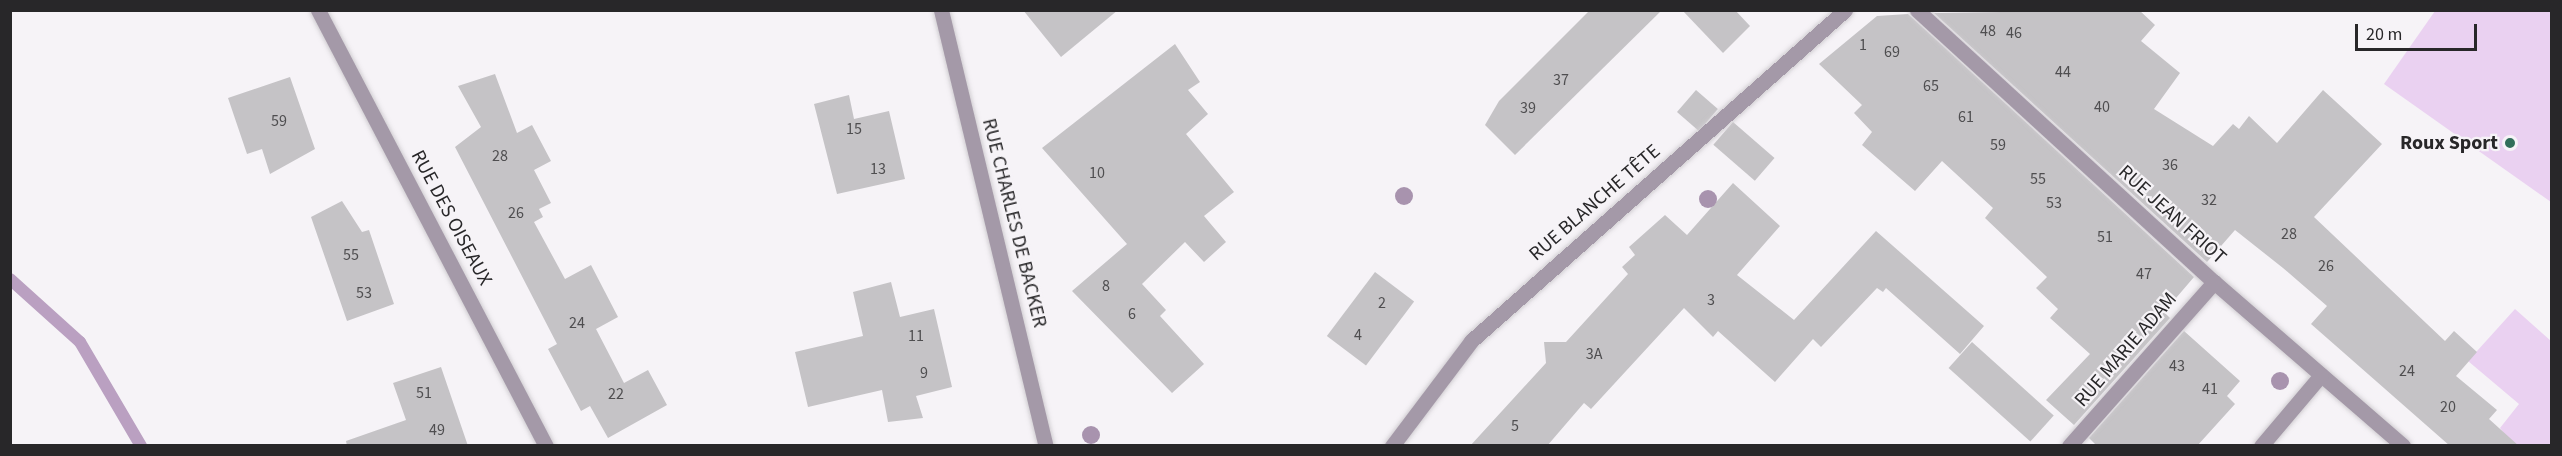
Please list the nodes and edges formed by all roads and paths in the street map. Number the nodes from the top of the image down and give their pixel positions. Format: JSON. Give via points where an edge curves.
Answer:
{"nodes":[{"id":1,"x":318,"y":10,"type":"edge"},
{"id":2,"x":941,"y":10,"type":"edge"},
{"id":3,"x":1845,"y":10,"type":"edge"},
{"id":4,"x":1917,"y":10,"type":"edge"},
{"id":5,"x":2214,"y":282,"type":"junction"},
{"id":6,"x":2321,"y":375,"type":"junction"},
{"id":7,"x":546,"y":446,"type":"edge"},
{"id":8,"x":1046,"y":446,"type":"edge"},
{"id":9,"x":1392,"y":446,"type":"edge"},
{"id":10,"x":2069,"y":446,"type":"edge"},
{"id":11,"x":2261,"y":446,"type":"edge"},
{"id":12,"x":2403,"y":446,"type":"edge"}],
"edges":[{"from":1,"to":7,"type":"street","name":"RUE DES OISEAUX"},
{"from":2,"to":8,"type":"street","name":"RUE CHARLES DE BACKER"},
{"from":3,"to":9,"type":"street","name":"RUE BLANCHE TÊTE","via":[[1471,340]]},
{"from":4,"to":5,"type":"street","name":"RUE JEAN FRIOT"},
{"from":5,"to":6,"type":"street","name":"RUE JEAN FRIOT"},
{"from":5,"to":10,"type":"street","name":"RUE MARIE ADAM"},
{"from":6,"to":11,"type":"street"},
{"from":6,"to":12,"type":"street","name":"RUE JEAN FRIOT"}]}
